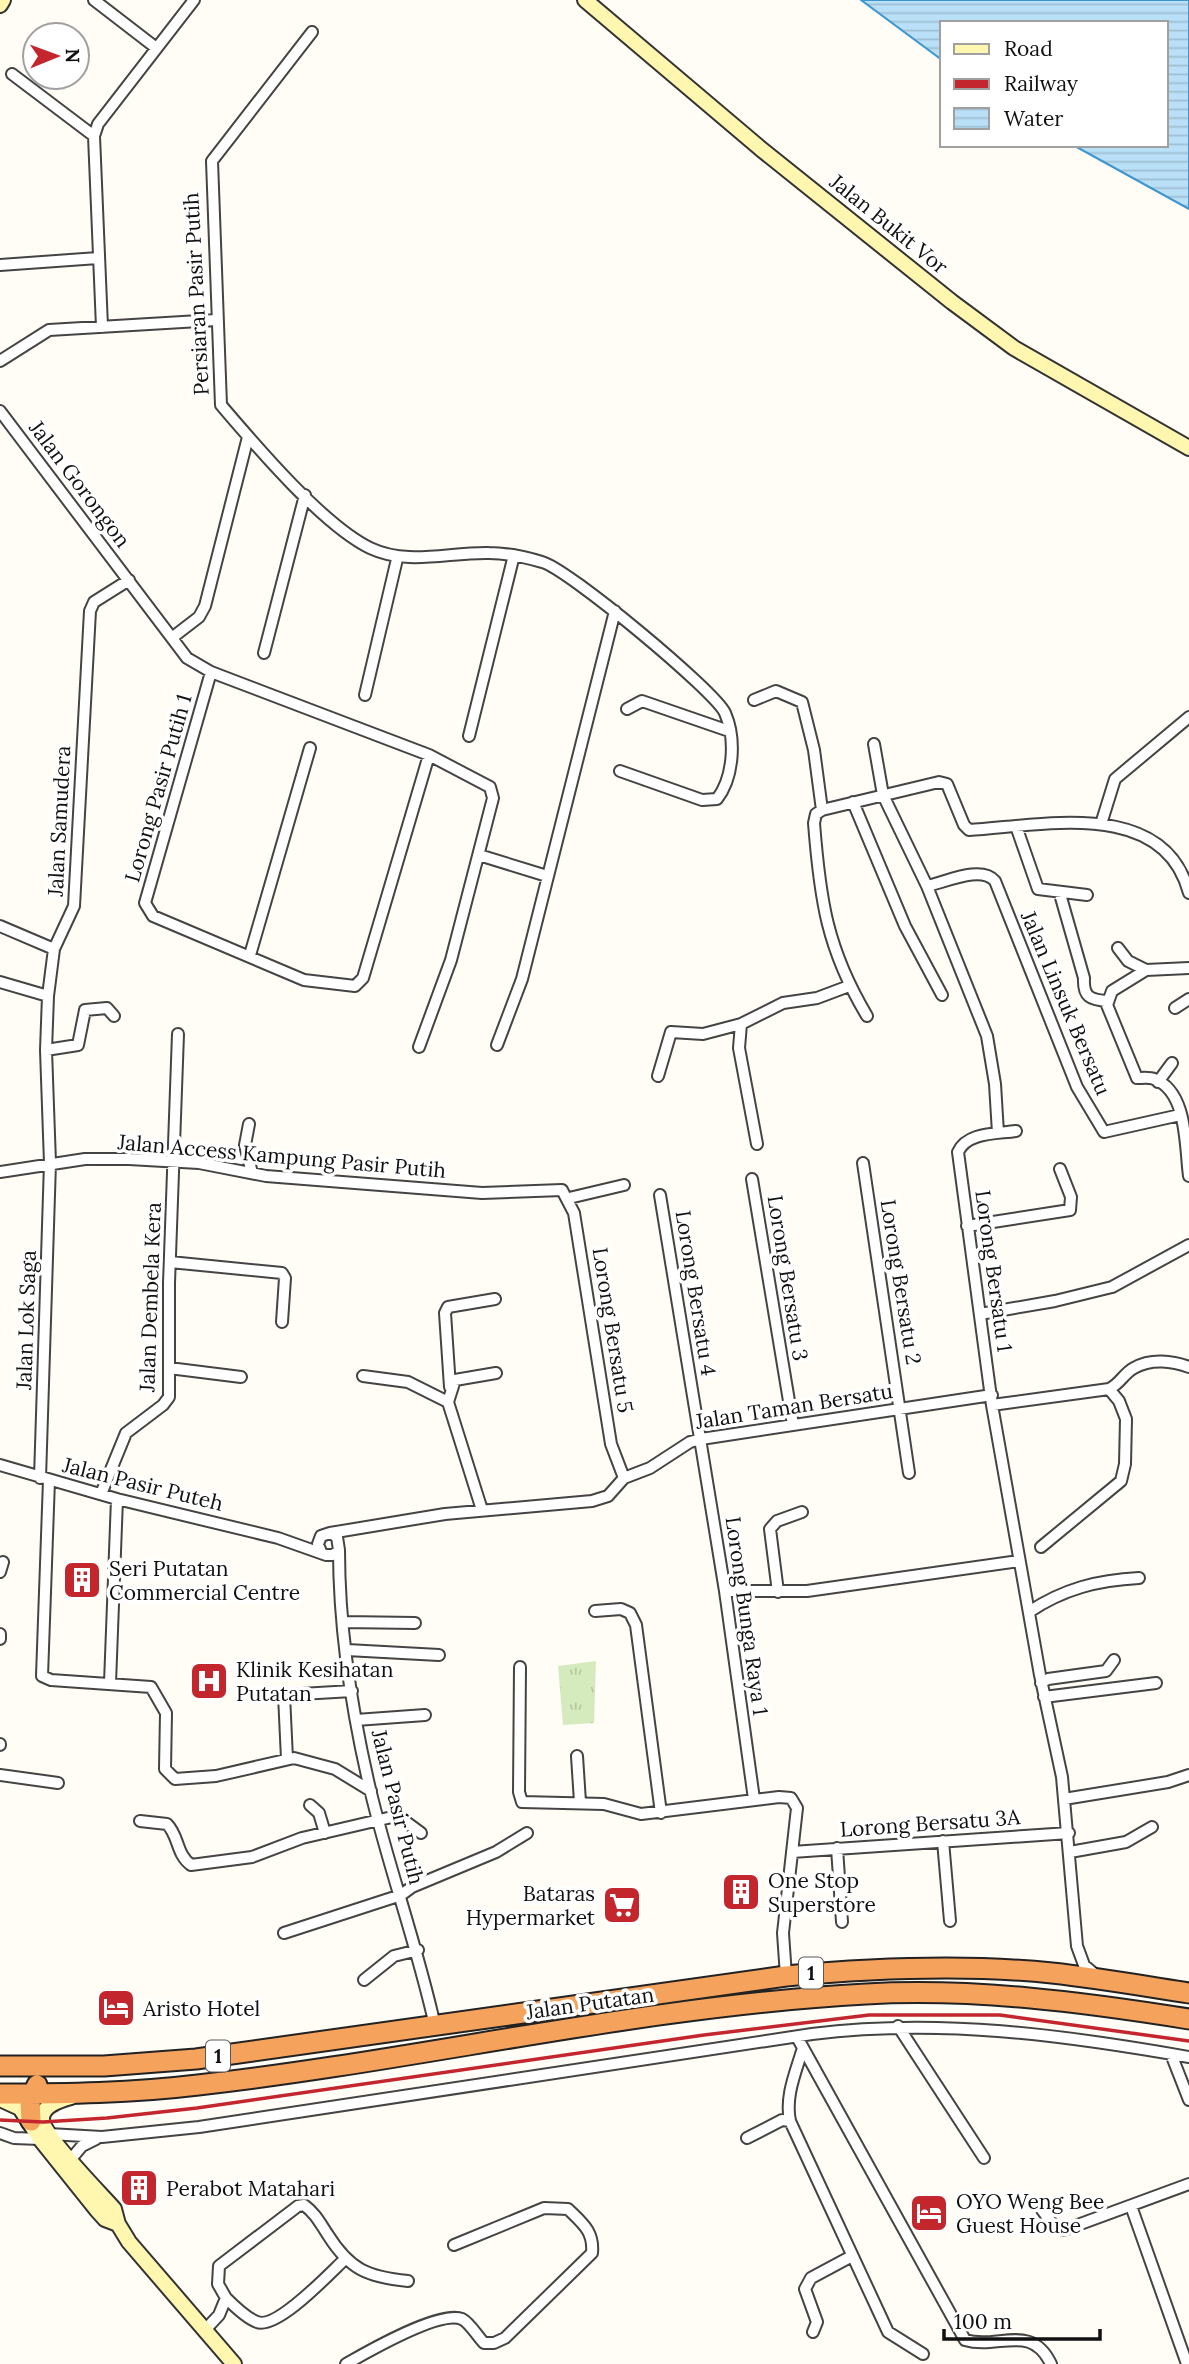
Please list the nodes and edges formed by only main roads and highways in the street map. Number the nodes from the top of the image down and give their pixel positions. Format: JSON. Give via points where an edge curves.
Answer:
{"nodes":[{"id":1,"x":986,"y":1969,"type":"junction"},
{"id":2,"x":1189,"y":1993,"type":"edge"},
{"id":3,"x":985,"y":1996,"type":"junction"},
{"id":4,"x":1189,"y":2019,"type":"edge"},
{"id":5,"x":435,"y":2026,"type":"junction"},
{"id":6,"x":333,"y":2039,"type":"junction"},
{"id":7,"x":459,"y":2045,"type":"junction"},
{"id":8,"x":0,"y":2066,"type":"edge"},
{"id":9,"x":337,"y":2066,"type":"junction"},
{"id":10,"x":55,"y":2067,"type":"junction"},
{"id":11,"x":32,"y":2094,"type":"junction"},
{"id":12,"x":0,"y":2097,"type":"edge"},
{"id":13,"x":31,"y":2121,"type":"road end"}],
"edges":[{"from":1,"to":2,"type":"highway","name":"Jalan Putatan","number":"1","via":[[1052,1973]]},
{"from":1,"to":3,"type":"highway"},
{"from":1,"to":5,"type":"highway","name":"Jalan Putatan","number":"1","via":[[901,1968],[786,1976]]},
{"from":3,"to":4,"type":"highway","name":"Jalan Putatan","number":"1","via":[[1073,2002]]},
{"from":3,"to":7,"type":"highway","name":"Jalan Putatan","number":"1","via":[[878,1993],[789,2000]]},
{"from":5,"to":6,"type":"highway","name":"Jalan Putatan","number":"1"},
{"from":5,"to":7,"type":"highway"},
{"from":6,"to":9,"type":"highway"},
{"from":6,"to":10,"type":"highway","name":"Jalan Putatan","number":"1","via":[[196,2059]]},
{"from":7,"to":9,"type":"highway","name":"Jalan Putatan","number":"1"},
{"from":8,"to":10,"type":"highway","name":"Jalan Putatan","number":"1"},
{"from":9,"to":11,"type":"highway","name":"Jalan Putatan","number":"1","via":[[197,2086]]},
{"from":10,"to":11,"type":"highway"},
{"from":11,"to":12,"type":"highway","name":"Jalan Putatan","number":"1"},
{"from":11,"to":13,"type":"highway"}]}
